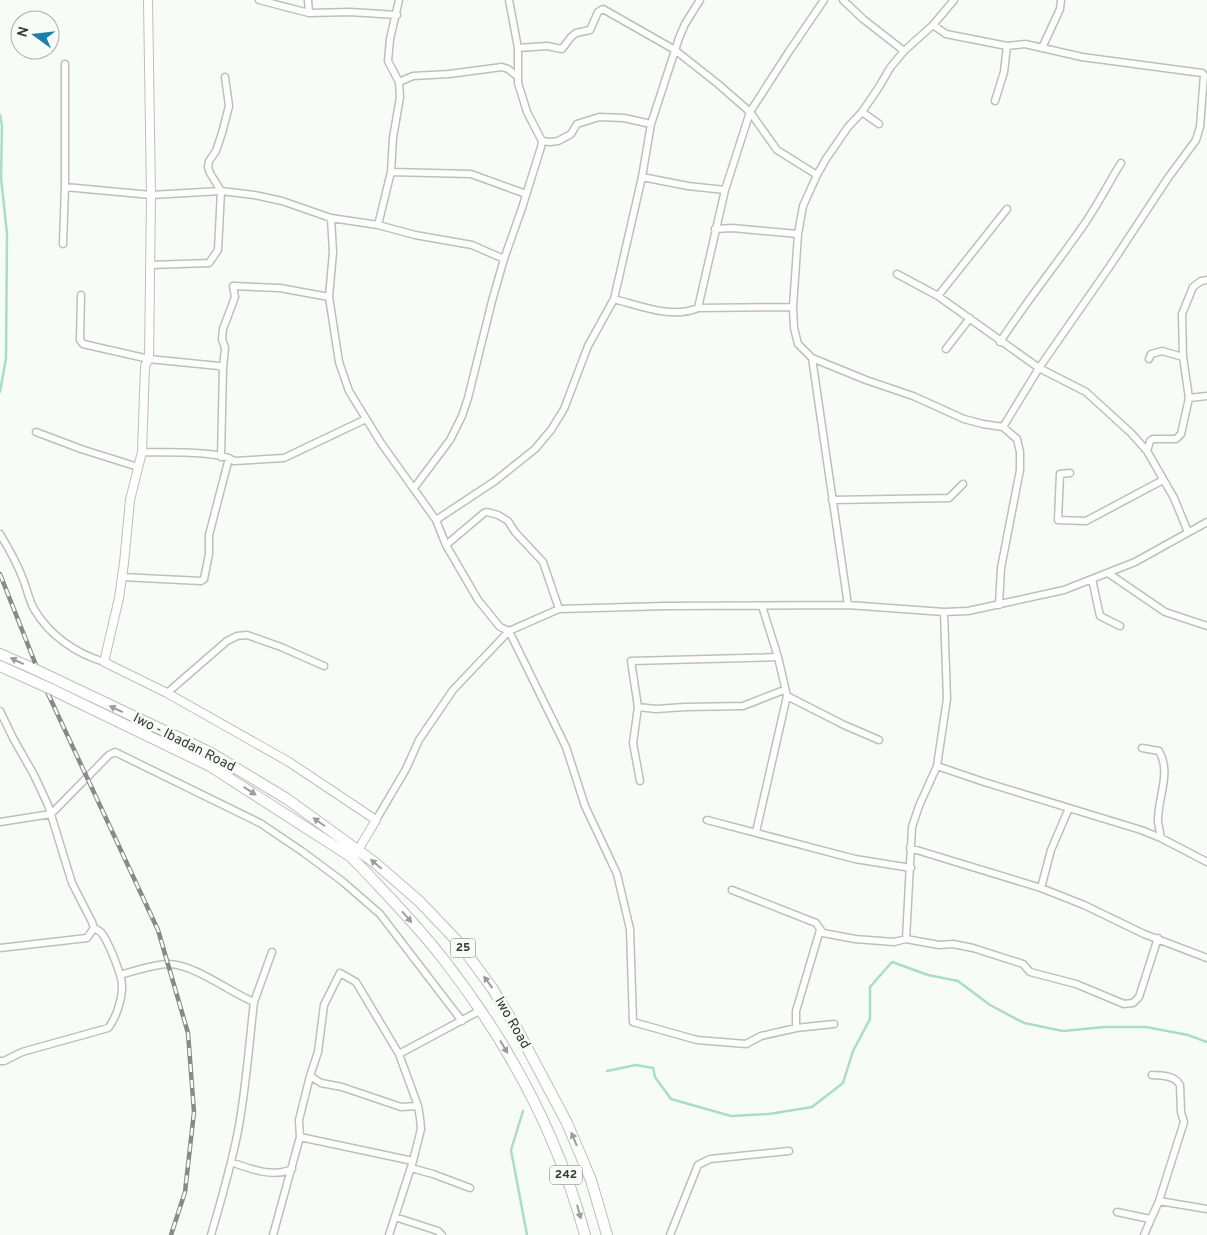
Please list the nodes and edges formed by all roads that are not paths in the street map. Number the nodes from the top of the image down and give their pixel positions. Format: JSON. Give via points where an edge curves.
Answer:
{"nodes":[{"id":1,"x":148,"y":0,"type":"edge"},
{"id":2,"x":259,"y":0,"type":"edge"},
{"id":3,"x":308,"y":0,"type":"edge"},
{"id":4,"x":399,"y":0,"type":"edge"},
{"id":5,"x":510,"y":0,"type":"edge"},
{"id":6,"x":824,"y":0,"type":"edge"},
{"id":7,"x":843,"y":0,"type":"edge"},
{"id":8,"x":954,"y":0,"type":"edge"},
{"id":9,"x":1061,"y":0,"type":"edge"},
{"id":10,"x":696,"y":1,"type":"edge"},
{"id":11,"x":309,"y":13,"type":"junction"},
{"id":12,"x":397,"y":15,"type":"junction"},
{"id":13,"x":933,"y":25,"type":"junction"},
{"id":14,"x":1006,"y":46,"type":"junction"},
{"id":15,"x":518,"y":48,"type":"junction"},
{"id":16,"x":1042,"y":48,"type":"junction"},
{"id":17,"x":675,"y":50,"type":"junction"},
{"id":18,"x":904,"y":51,"type":"junction"},
{"id":19,"x":65,"y":64,"type":"dead end"},
{"id":20,"x":1206,"y":73,"type":"edge"},
{"id":21,"x":517,"y":76,"type":"junction"},
{"id":22,"x":225,"y":77,"type":"dead end"},
{"id":23,"x":399,"y":82,"type":"junction"},
{"id":24,"x":995,"y":101,"type":"dead end"},
{"id":25,"x":750,"y":112,"type":"junction"},
{"id":26,"x":862,"y":112,"type":"junction"},
{"id":27,"x":651,"y":124,"type":"junction"},
{"id":28,"x":879,"y":124,"type":"dead end"},
{"id":29,"x":542,"y":141,"type":"junction"},
{"id":30,"x":1121,"y":163,"type":"dead end"},
{"id":31,"x":391,"y":172,"type":"junction"},
{"id":32,"x":817,"y":175,"type":"junction"},
{"id":33,"x":642,"y":177,"type":"junction"},
{"id":34,"x":65,"y":187,"type":"junction"},
{"id":35,"x":725,"y":190,"type":"junction"},
{"id":36,"x":221,"y":191,"type":"junction"},
{"id":37,"x":526,"y":194,"type":"junction"},
{"id":38,"x":151,"y":195,"type":"junction"},
{"id":39,"x":1007,"y":209,"type":"dead end"},
{"id":40,"x":331,"y":218,"type":"junction"},
{"id":41,"x":378,"y":225,"type":"junction"},
{"id":42,"x":715,"y":229,"type":"junction"},
{"id":43,"x":798,"y":234,"type":"junction"},
{"id":44,"x":63,"y":244,"type":"dead end"},
{"id":45,"x":504,"y":259,"type":"junction"},
{"id":46,"x":151,"y":265,"type":"junction"},
{"id":47,"x":897,"y":274,"type":"dead end"},
{"id":48,"x":1207,"y":280,"type":"edge"},
{"id":49,"x":81,"y":295,"type":"dead end"},
{"id":50,"x":938,"y":296,"type":"junction"},
{"id":51,"x":329,"y":297,"type":"junction"},
{"id":52,"x":614,"y":299,"type":"junction"},
{"id":53,"x":793,"y":307,"type":"junction"},
{"id":54,"x":698,"y":308,"type":"junction"},
{"id":55,"x":970,"y":318,"type":"junction"},
{"id":56,"x":1000,"y":342,"type":"junction"},
{"id":57,"x":946,"y":349,"type":"dead end"},
{"id":58,"x":1183,"y":357,"type":"junction"},
{"id":59,"x":812,"y":358,"type":"junction"},
{"id":60,"x":1149,"y":358,"type":"dead end"},
{"id":61,"x":148,"y":359,"type":"junction"},
{"id":62,"x":223,"y":368,"type":"junction"},
{"id":63,"x":1039,"y":368,"type":"junction"},
{"id":64,"x":1207,"y":396,"type":"edge"},
{"id":65,"x":1189,"y":398,"type":"junction"},
{"id":66,"x":366,"y":419,"type":"junction"},
{"id":67,"x":1002,"y":427,"type":"junction"},
{"id":68,"x":36,"y":432,"type":"dead end"},
{"id":69,"x":1147,"y":451,"type":"junction"},
{"id":70,"x":142,"y":452,"type":"junction"},
{"id":71,"x":221,"y":458,"type":"junction"},
{"id":72,"x":229,"y":458,"type":"junction"},
{"id":73,"x":138,"y":467,"type":"junction"},
{"id":74,"x":1070,"y":473,"type":"dead end"},
{"id":75,"x":1163,"y":480,"type":"junction"},
{"id":76,"x":963,"y":484,"type":"dead end"},
{"id":77,"x":414,"y":488,"type":"junction"},
{"id":78,"x":832,"y":500,"type":"junction"},
{"id":79,"x":436,"y":520,"type":"junction"},
{"id":80,"x":1207,"y":522,"type":"edge"},
{"id":81,"x":1188,"y":532,"type":"junction"},
{"id":82,"x":0,"y":534,"type":"edge"},
{"id":83,"x":446,"y":545,"type":"junction"},
{"id":84,"x":1108,"y":573,"type":"junction"},
{"id":85,"x":122,"y":576,"type":"junction"},
{"id":86,"x":1092,"y":579,"type":"junction"},
{"id":87,"x":848,"y":605,"type":"junction"},
{"id":88,"x":999,"y":605,"type":"junction"},
{"id":89,"x":762,"y":606,"type":"junction"},
{"id":90,"x":559,"y":610,"type":"junction"},
{"id":91,"x":944,"y":612,"type":"junction"},
{"id":92,"x":1120,"y":626,"type":"dead end"},
{"id":93,"x":1207,"y":626,"type":"edge"},
{"id":94,"x":509,"y":631,"type":"junction"},
{"id":95,"x":0,"y":654,"type":"edge"},
{"id":96,"x":778,"y":657,"type":"junction"},
{"id":97,"x":104,"y":662,"type":"junction"},
{"id":98,"x":0,"y":666,"type":"edge"},
{"id":99,"x":324,"y":666,"type":"dead end"},
{"id":100,"x":167,"y":693,"type":"junction"},
{"id":101,"x":786,"y":693,"type":"junction"},
{"id":102,"x":638,"y":707,"type":"junction"},
{"id":103,"x":0,"y":711,"type":"edge"},
{"id":104,"x":879,"y":740,"type":"dead end"},
{"id":105,"x":1142,"y":748,"type":"dead end"},
{"id":106,"x":937,"y":766,"type":"junction"},
{"id":107,"x":640,"y":781,"type":"dead end"},
{"id":108,"x":1069,"y":808,"type":"junction"},
{"id":109,"x":51,"y":814,"type":"junction"},
{"id":110,"x":376,"y":820,"type":"junction"},
{"id":111,"x":707,"y":820,"type":"dead end"},
{"id":112,"x":0,"y":822,"type":"edge"},
{"id":113,"x":756,"y":832,"type":"junction"},
{"id":114,"x":1161,"y":838,"type":"junction"},
{"id":115,"x":910,"y":848,"type":"junction"},
{"id":116,"x":354,"y":853,"type":"junction"},
{"id":117,"x":1207,"y":862,"type":"edge"},
{"id":118,"x":911,"y":868,"type":"junction"},
{"id":119,"x":1041,"y":888,"type":"junction"},
{"id":120,"x":732,"y":890,"type":"dead end"},
{"id":121,"x":94,"y":928,"type":"junction"},
{"id":122,"x":820,"y":930,"type":"junction"},
{"id":123,"x":1158,"y":938,"type":"junction"},
{"id":124,"x":906,"y":939,"type":"junction"},
{"id":125,"x":0,"y":948,"type":"edge"},
{"id":126,"x":272,"y":952,"type":"dead end"},
{"id":127,"x":1207,"y":958,"type":"edge"},
{"id":128,"x":120,"y":974,"type":"junction"},
{"id":129,"x":254,"y":1002,"type":"junction"},
{"id":130,"x":482,"y":1010,"type":"junction"},
{"id":131,"x":462,"y":1021,"type":"junction"},
{"id":132,"x":834,"y":1024,"type":"dead end"},
{"id":133,"x":796,"y":1028,"type":"junction"},
{"id":134,"x":399,"y":1054,"type":"junction"},
{"id":135,"x":0,"y":1061,"type":"edge"},
{"id":136,"x":1152,"y":1075,"type":"dead end"},
{"id":137,"x":310,"y":1076,"type":"junction"},
{"id":138,"x":418,"y":1106,"type":"junction"},
{"id":139,"x":300,"y":1137,"type":"junction"},
{"id":140,"x":789,"y":1151,"type":"dead end"},
{"id":141,"x":413,"y":1161,"type":"junction"},
{"id":142,"x":231,"y":1162,"type":"junction"},
{"id":143,"x":411,"y":1168,"type":"junction"},
{"id":144,"x":292,"y":1169,"type":"junction"},
{"id":145,"x":470,"y":1188,"type":"dead end"},
{"id":146,"x":1160,"y":1201,"type":"junction"},
{"id":147,"x":1207,"y":1209,"type":"edge"},
{"id":148,"x":1117,"y":1212,"type":"dead end"},
{"id":149,"x":395,"y":1217,"type":"junction"},
{"id":150,"x":1150,"y":1219,"type":"junction"},
{"id":151,"x":211,"y":1235,"type":"edge"},
{"id":152,"x":273,"y":1235,"type":"edge"},
{"id":153,"x":389,"y":1235,"type":"edge"},
{"id":154,"x":442,"y":1235,"type":"edge"},
{"id":155,"x":585,"y":1235,"type":"edge"},
{"id":156,"x":607,"y":1235,"type":"edge"},
{"id":157,"x":670,"y":1235,"type":"edge"},
{"id":158,"x":1144,"y":1235,"type":"edge"}],
"edges":[{"from":1,"to":38,"type":"street"},
{"from":2,"to":11,"type":"street"},
{"from":3,"to":11,"type":"street"},
{"from":4,"to":12,"type":"street"},
{"from":5,"to":15,"type":"street"},
{"from":6,"to":25,"type":"street"},
{"from":7,"to":18,"type":"street"},
{"from":8,"to":13,"type":"street"},
{"from":9,"to":16,"type":"street"},
{"from":10,"to":17,"type":"street"},
{"from":11,"to":12,"type":"street"},
{"from":12,"to":23,"type":"street","via":[[388,61]]},
{"from":13,"to":14,"type":"street","via":[[946,34]]},
{"from":13,"to":18,"type":"street"},
{"from":14,"to":16,"type":"street","via":[[1025,44]]},
{"from":14,"to":24,"type":"street","via":[[1004,72]]},
{"from":15,"to":17,"type":"street","via":[[546,46],[562,49],[576,33],[590,30],[598,12],[603,9]]},
{"from":15,"to":21,"type":"street"},
{"from":16,"to":20,"type":"street"},
{"from":17,"to":25,"type":"street"},
{"from":17,"to":27,"type":"street"},
{"from":18,"to":26,"type":"street"},
{"from":19,"to":34,"type":"street"},
{"from":20,"to":63,"type":"street","via":[[1196,140]]},
{"from":21,"to":23,"type":"street","via":[[502,67],[413,76]]},
{"from":21,"to":29,"type":"street","via":[[527,112]]},
{"from":22,"to":36,"type":"street","via":[[228,106],[216,152],[208,167]]},
{"from":23,"to":31,"type":"street"},
{"from":25,"to":32,"type":"street","via":[[776,150]]},
{"from":25,"to":35,"type":"street"},
{"from":26,"to":28,"type":"street"},
{"from":26,"to":32,"type":"street","via":[[848,126]]},
{"from":27,"to":29,"type":"street","via":[[599,117],[576,124],[571,134],[558,141]]},
{"from":27,"to":33,"type":"street"},
{"from":29,"to":37,"type":"street"},
{"from":30,"to":56,"type":"street","via":[[1085,224]]},
{"from":31,"to":37,"type":"street","via":[[471,174]]},
{"from":31,"to":41,"type":"street"},
{"from":32,"to":43,"type":"street","via":[[803,206]]},
{"from":33,"to":35,"type":"street"},
{"from":33,"to":52,"type":"street"},
{"from":34,"to":38,"type":"street"},
{"from":34,"to":44,"type":"street"},
{"from":35,"to":42,"type":"street"},
{"from":36,"to":38,"type":"street"},
{"from":36,"to":40,"type":"street","via":[[282,201]]},
{"from":36,"to":46,"type":"street","via":[[218,250],[209,263]]},
{"from":37,"to":45,"type":"street"},
{"from":38,"to":46,"type":"street"},
{"from":39,"to":50,"type":"street"},
{"from":40,"to":41,"type":"street"},
{"from":40,"to":51,"type":"street"},
{"from":41,"to":45,"type":"street","via":[[472,245]]},
{"from":42,"to":43,"type":"street"},
{"from":42,"to":54,"type":"street"},
{"from":43,"to":53,"type":"street"},
{"from":45,"to":77,"type":"street","via":[[462,416],[450,440]]},
{"from":46,"to":61,"type":"street"},
{"from":47,"to":50,"type":"street"},
{"from":48,"to":58,"type":"street","via":[[1193,287],[1182,314]]},
{"from":49,"to":61,"type":"street","via":[[80,340],[83,344]]},
{"from":50,"to":55,"type":"street"},
{"from":51,"to":62,"type":"street","via":[[280,288],[233,286],[235,297],[223,329]]},
{"from":51,"to":66,"type":"street","via":[[339,362],[349,391]]},
{"from":52,"to":54,"type":"street","via":[[673,312]]},
{"from":52,"to":79,"type":"street","via":[[588,346],[564,409],[536,449]]},
{"from":53,"to":54,"type":"street"},
{"from":53,"to":59,"type":"street","via":[[795,336],[798,344]]},
{"from":55,"to":56,"type":"street"},
{"from":55,"to":57,"type":"street"},
{"from":56,"to":63,"type":"street"},
{"from":58,"to":60,"type":"street","via":[[1162,351],[1151,354]]},
{"from":58,"to":65,"type":"street"},
{"from":59,"to":67,"type":"street","via":[[964,419]]},
{"from":59,"to":78,"type":"street"},
{"from":61,"to":62,"type":"street"},
{"from":61,"to":70,"type":"street"},
{"from":62,"to":71,"type":"street"},
{"from":63,"to":67,"type":"street"},
{"from":63,"to":69,"type":"street","via":[[1086,392],[1132,433]]},
{"from":64,"to":65,"type":"street"},
{"from":65,"to":69,"type":"street","via":[[1179,437],[1153,439]]},
{"from":66,"to":72,"type":"street","via":[[284,458],[234,461]]},
{"from":66,"to":77,"type":"street"},
{"from":67,"to":88,"type":"street","via":[[1017,439],[1020,470],[1001,568]]},
{"from":68,"to":73,"type":"street"},
{"from":69,"to":75,"type":"street"},
{"from":70,"to":71,"type":"street","via":[[210,454]]},
{"from":70,"to":73,"type":"street"},
{"from":71,"to":72,"type":"street"},
{"from":72,"to":85,"type":"street","via":[[209,535],[204,579]]},
{"from":73,"to":85,"type":"street","via":[[130,500]]},
{"from":74,"to":75,"type":"street","via":[[1060,474],[1058,520],[1086,521]]},
{"from":75,"to":81,"type":"street"},
{"from":76,"to":78,"type":"street","via":[[949,498]]},
{"from":77,"to":79,"type":"street"},
{"from":78,"to":87,"type":"street"},
{"from":79,"to":83,"type":"street"},
{"from":80,"to":81,"type":"street"},
{"from":81,"to":84,"type":"street","via":[[1135,562]]},
{"from":82,"to":97,"type":"street","via":[[16,560],[33,607],[45,626],[84,656]]},
{"from":83,"to":90,"type":"street","via":[[484,513],[498,514],[508,521],[543,562]]},
{"from":83,"to":94,"type":"street","via":[[478,600],[500,627]]},
{"from":84,"to":86,"type":"street"},
{"from":84,"to":93,"type":"street","via":[[1165,612]]},
{"from":85,"to":97,"type":"street"},
{"from":86,"to":88,"type":"street","via":[[1064,590]]},
{"from":86,"to":92,"type":"street","via":[[1100,616]]},
{"from":87,"to":89,"type":"street"},
{"from":87,"to":91,"type":"street"},
{"from":88,"to":91,"type":"street"},
{"from":89,"to":90,"type":"street"},
{"from":89,"to":96,"type":"street"},
{"from":90,"to":94,"type":"street"},
{"from":91,"to":106,"type":"street","via":[[947,699]]},
{"from":94,"to":110,"type":"street","via":[[453,690],[419,740]]},
{"from":94,"to":133,"type":"street","via":[[566,747],[585,806],[617,874],[630,929],[633,1022],[697,1040],[746,1044],[761,1036]]},
{"from":116,"to":95,"type":"main road","name":"Iwo - Ibadan Road","one_way":true,"bridge":true,"via":[[287,800],[211,754]]},
{"from":96,"to":101,"type":"street"},
{"from":96,"to":102,"type":"street","via":[[631,662]]},
{"from":97,"to":100,"type":"street"},
{"from":98,"to":116,"type":"main road","name":"Iwo - Ibadan Road","one_way":true,"bridge":true,"via":[[210,766]]},
{"from":99,"to":100,"type":"street","via":[[247,635],[237,636]]},
{"from":100,"to":110,"type":"street","via":[[289,762]]},
{"from":101,"to":102,"type":"street","via":[[743,706]]},
{"from":101,"to":104,"type":"street"},
{"from":101,"to":113,"type":"street"},
{"from":102,"to":107,"type":"street","via":[[633,742]]},
{"from":103,"to":109,"type":"street"},
{"from":105,"to":114,"type":"street","via":[[1158,751],[1163,759],[1158,821]]},
{"from":106,"to":108,"type":"street"},
{"from":106,"to":115,"type":"street","via":[[912,827]]},
{"from":108,"to":114,"type":"street"},
{"from":108,"to":119,"type":"street"},
{"from":109,"to":112,"type":"street"},
{"from":109,"to":121,"type":"street","via":[[72,884]]},
{"from":109,"to":131,"type":"street","via":[[115,752],[260,822],[342,881],[380,914]]},
{"from":110,"to":116,"type":"street"},
{"from":111,"to":113,"type":"street"},
{"from":113,"to":118,"type":"street","via":[[855,859]]},
{"from":114,"to":117,"type":"street"},
{"from":115,"to":118,"type":"street"},
{"from":115,"to":119,"type":"street"},
{"from":116,"to":130,"type":"main road","name":"Iwo Road","number":"242","one_way":true},
{"from":156,"to":116,"type":"main road","name":"Iwo Road","number":"25","one_way":true,"via":[[567,1123],[492,988],[459,943],[419,901]]},
{"from":118,"to":124,"type":"street"},
{"from":119,"to":123,"type":"street"},
{"from":120,"to":122,"type":"street","via":[[816,923]]},
{"from":121,"to":125,"type":"street","via":[[87,938]]},
{"from":121,"to":128,"type":"street","via":[[103,934]]},
{"from":122,"to":124,"type":"street","via":[[855,939],[894,942]]},
{"from":122,"to":133,"type":"street","via":[[796,1011]]},
{"from":123,"to":124,"type":"street","via":[[1139,997],[1124,1004],[1076,984],[1030,972],[1023,964],[973,948]]},
{"from":123,"to":127,"type":"street"},
{"from":126,"to":129,"type":"street"},
{"from":128,"to":129,"type":"street","via":[[168,964],[205,976]]},
{"from":128,"to":135,"type":"street","via":[[121,994],[108,1028]]},
{"from":129,"to":142,"type":"street","via":[[250,1051]]},
{"from":130,"to":131,"type":"street"},
{"from":130,"to":155,"type":"main road","name":"Iwo Road","number":"242","one_way":true,"via":[[542,1117],[574,1196]]},
{"from":131,"to":134,"type":"street"},
{"from":132,"to":133,"type":"street"},
{"from":134,"to":137,"type":"street","via":[[356,982],[340,973],[324,1005],[318,1052]]},
{"from":134,"to":138,"type":"street"},
{"from":136,"to":146,"type":"street","via":[[1174,1078],[1179,1082],[1184,1122]]},
{"from":137,"to":138,"type":"street","via":[[321,1083],[400,1107]]},
{"from":137,"to":139,"type":"street","via":[[299,1120]]},
{"from":138,"to":141,"type":"street","via":[[422,1129]]},
{"from":139,"to":141,"type":"street"},
{"from":139,"to":144,"type":"street"},
{"from":140,"to":157,"type":"street","via":[[710,1160],[698,1165]]},
{"from":141,"to":143,"type":"street"},
{"from":142,"to":144,"type":"street","via":[[254,1171],[284,1173]]},
{"from":142,"to":151,"type":"street"},
{"from":143,"to":145,"type":"street"},
{"from":143,"to":149,"type":"street"},
{"from":144,"to":152,"type":"street"},
{"from":146,"to":147,"type":"street"},
{"from":146,"to":150,"type":"street"},
{"from":148,"to":150,"type":"street"},
{"from":149,"to":153,"type":"street"},
{"from":149,"to":154,"type":"street"},
{"from":150,"to":158,"type":"street"}]}
